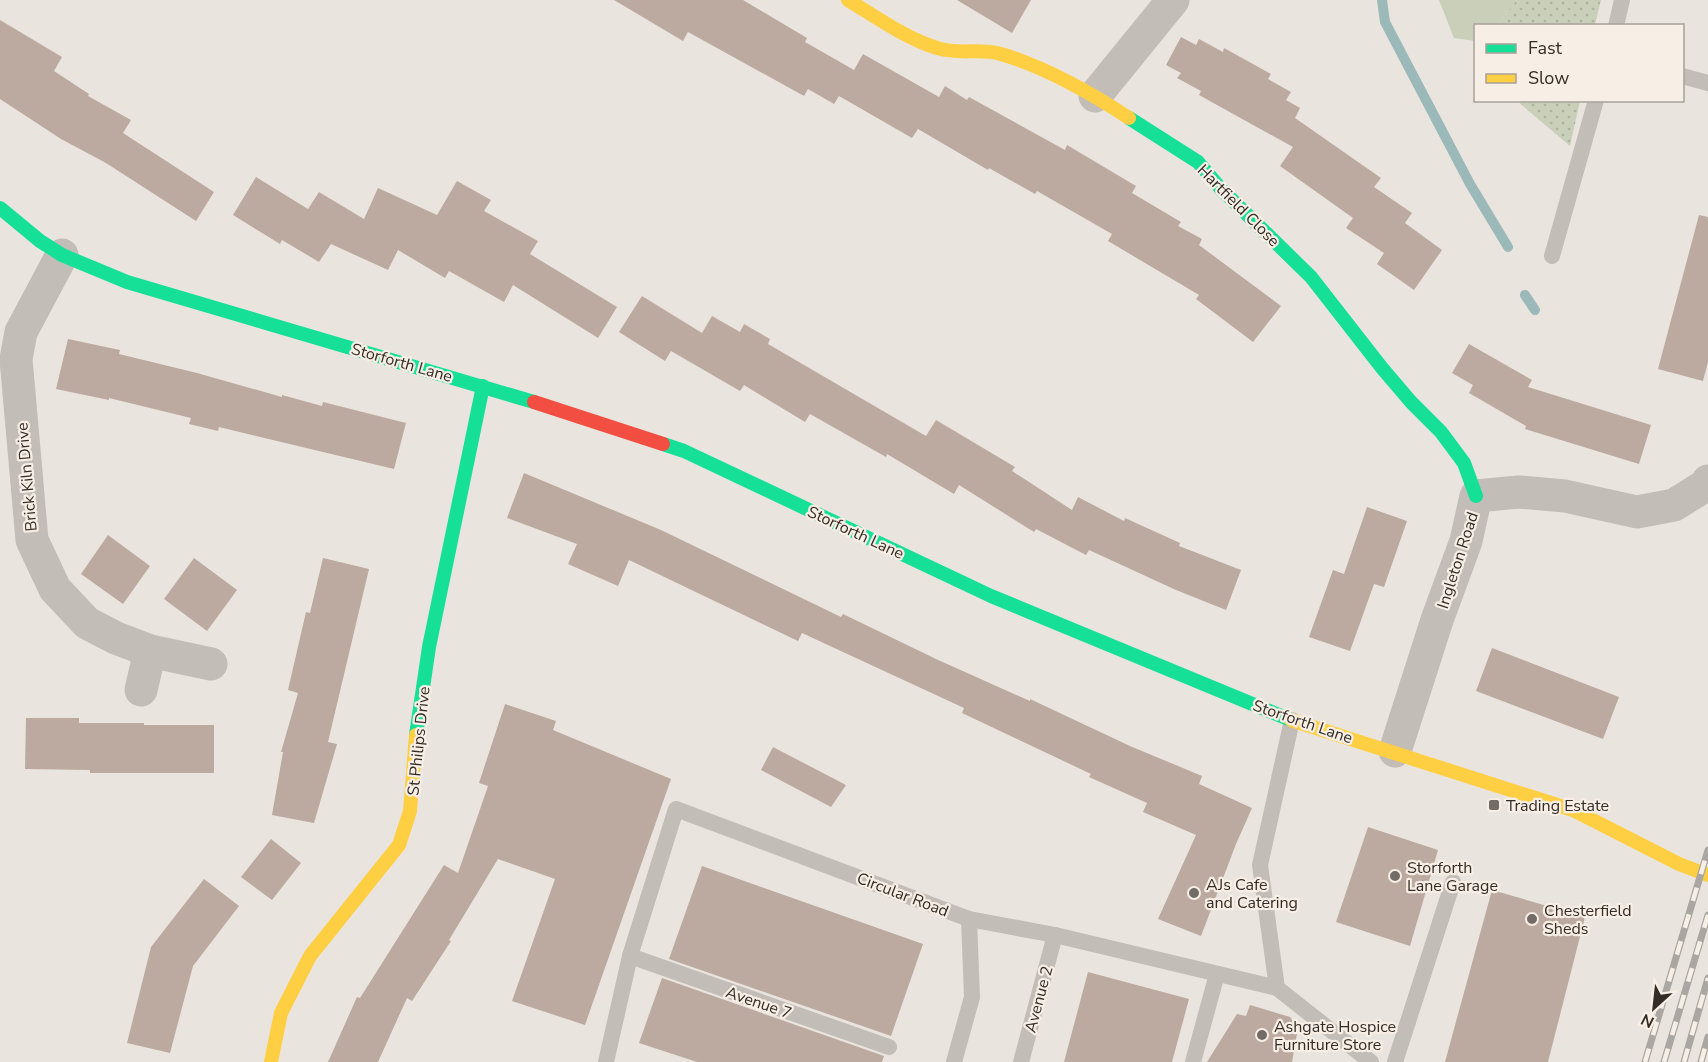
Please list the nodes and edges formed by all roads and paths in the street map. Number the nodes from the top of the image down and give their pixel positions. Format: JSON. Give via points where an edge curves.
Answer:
{"nodes":[{"id":1,"x":849,"y":0,"type":"edge"},
{"id":2,"x":1173,"y":0,"type":"edge"},
{"id":3,"x":1622,"y":0,"type":"edge"},
{"id":4,"x":1616,"y":24,"type":"edge"},
{"id":5,"x":1684,"y":76,"type":"edge"},
{"id":6,"x":1708,"y":83,"type":"edge"},
{"id":7,"x":1095,"y":96,"type":"junction"},
{"id":8,"x":1595,"y":102,"type":"edge"},
{"id":9,"x":0,"y":208,"type":"edge"},
{"id":10,"x":62,"y":255,"type":"junction"},
{"id":11,"x":1552,"y":256,"type":"dead end"},
{"id":12,"x":483,"y":386,"type":"junction"},
{"id":13,"x":1708,"y":481,"type":"edge"},
{"id":14,"x":1476,"y":496,"type":"junction"},
{"id":15,"x":150,"y":651,"type":"junction"},
{"id":16,"x":211,"y":664,"type":"dead end"},
{"id":17,"x":141,"y":690,"type":"dead end"},
{"id":18,"x":1292,"y":720,"type":"junction"},
{"id":19,"x":1395,"y":751,"type":"junction"},
{"id":20,"x":1708,"y":874,"type":"edge"},
{"id":21,"x":1453,"y":882,"type":"dead end"},
{"id":22,"x":969,"y":919,"type":"junction"},
{"id":23,"x":1055,"y":935,"type":"junction"},
{"id":24,"x":630,"y":956,"type":"junction"},
{"id":25,"x":1216,"y":974,"type":"junction"},
{"id":26,"x":1277,"y":988,"type":"junction"},
{"id":27,"x":889,"y":1047,"type":"dead end"},
{"id":28,"x":270,"y":1062,"type":"edge"},
{"id":29,"x":606,"y":1062,"type":"edge"},
{"id":30,"x":954,"y":1062,"type":"edge"},
{"id":31,"x":1021,"y":1062,"type":"edge"},
{"id":32,"x":1193,"y":1062,"type":"edge"},
{"id":33,"x":1371,"y":1062,"type":"edge"},
{"id":34,"x":1395,"y":1062,"type":"edge"}],
"edges":[{"from":1,"to":7,"type":"street","name":"Hartfield Close","via":[[939,50],[999,53]]},
{"from":2,"to":7,"type":"street"},
{"from":3,"to":4,"type":"lane"},
{"from":5,"to":6,"type":"lane"},
{"from":7,"to":14,"type":"street","name":"Hartfield Close","via":[[1198,162],[1311,277],[1464,463]]},
{"from":8,"to":11,"type":"lane"},
{"from":9,"to":10,"type":"street","name":"Storforth Lane"},
{"from":10,"to":12,"type":"street","name":"Storforth Lane","via":[[128,282]]},
{"from":10,"to":15,"type":"street","name":"Brick Kiln Drive","via":[[21,332],[16,359],[32,540],[55,590],[87,623]]},
{"from":12,"to":18,"type":"street","name":"Storforth Lane","via":[[684,451],[991,596]]},
{"from":12,"to":28,"type":"street","name":"St Philips Drive","via":[[429,647],[410,811],[399,844],[310,956],[281,1012]]},
{"from":13,"to":14,"type":"street","name":"Ingleton Road","via":[[1674,505],[1637,512],[1565,496],[1519,492]]},
{"from":14,"to":19,"type":"street","name":"Ingleton Road","via":[[1466,541]]},
{"from":15,"to":16,"type":"street","name":"Brick Kiln Drive"},
{"from":15,"to":17,"type":"street"},
{"from":18,"to":19,"type":"street","name":"Storforth Lane"},
{"from":18,"to":26,"type":"lane","via":[[1260,866]]},
{"from":19,"to":20,"type":"street","name":"Storforth Lane","via":[[1573,810],[1679,864]]},
{"from":21,"to":34,"type":"lane"},
{"from":22,"to":23,"type":"lane","name":"Circular Road"},
{"from":22,"to":24,"type":"lane","name":"Circular Road","via":[[676,809]]},
{"from":22,"to":30,"type":"lane","via":[[972,997]]},
{"from":23,"to":25,"type":"lane","name":"Circular Road"},
{"from":23,"to":31,"type":"lane","name":"Avenue 2"},
{"from":24,"to":27,"type":"lane","name":"Avenue 7"},
{"from":24,"to":29,"type":"lane","name":"Circular Road"},
{"from":25,"to":26,"type":"lane","name":"Circular Road"},
{"from":25,"to":32,"type":"lane"},
{"from":26,"to":33,"type":"lane","name":"Circular Road"}]}
